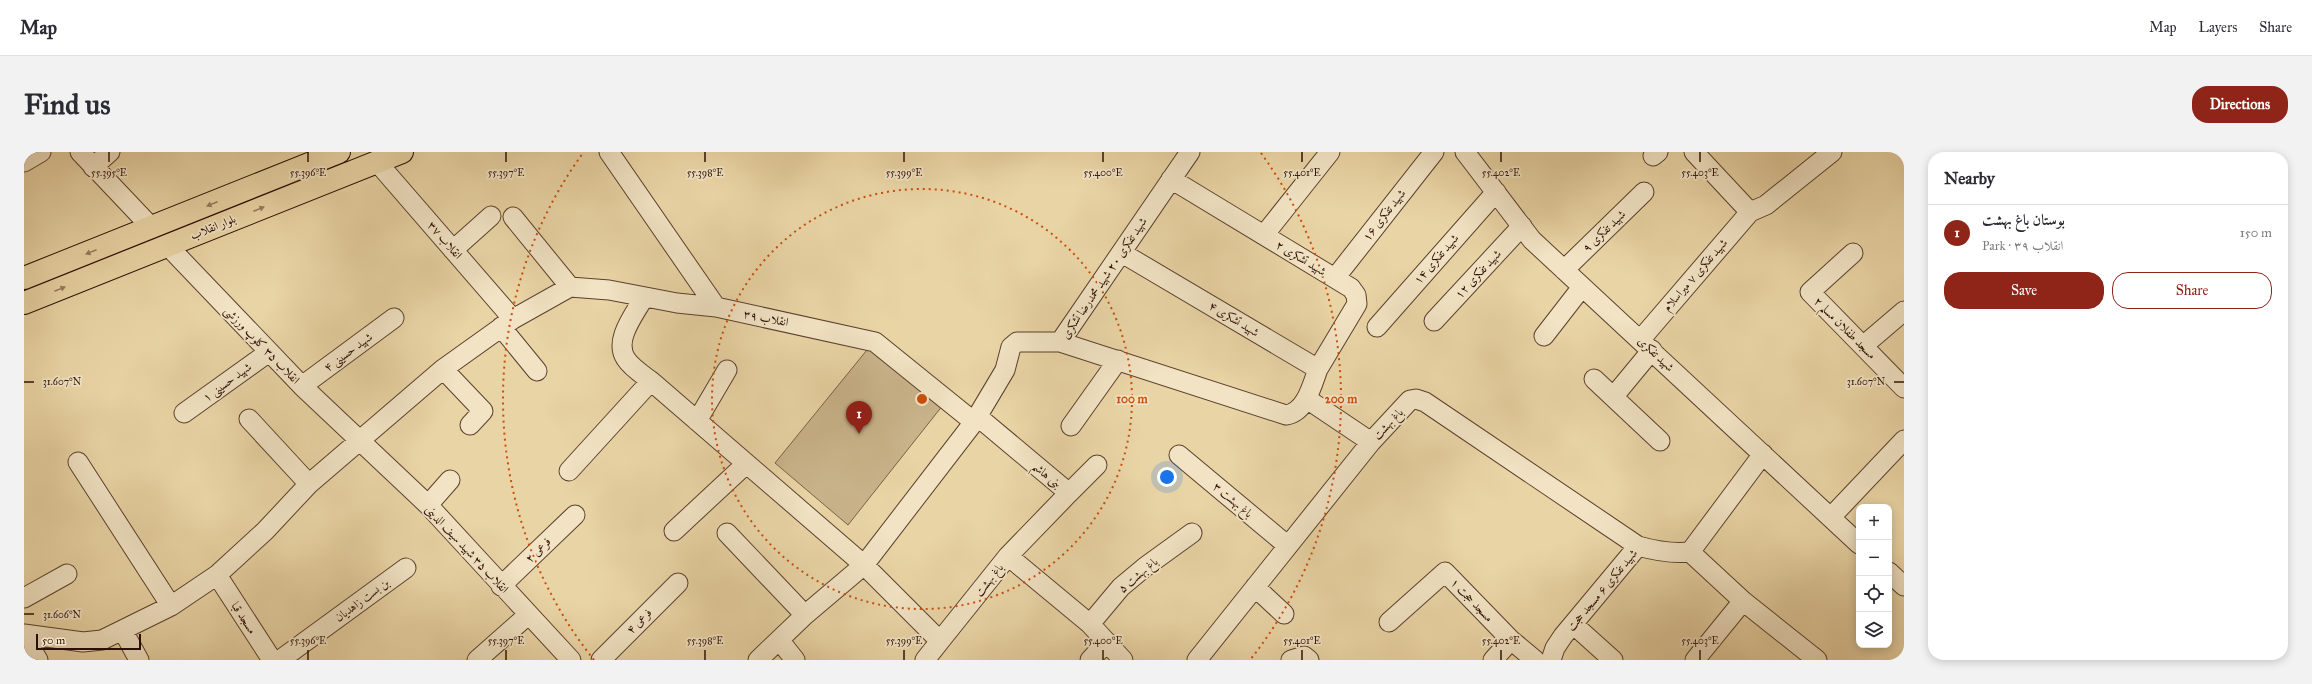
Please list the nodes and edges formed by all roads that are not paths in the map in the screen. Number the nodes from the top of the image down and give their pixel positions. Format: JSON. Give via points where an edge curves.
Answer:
{"nodes":[{"id":1,"x":41,"y":152,"type":"edge"},
{"id":2,"x":80,"y":152,"type":"edge"},
{"id":3,"x":110,"y":152,"type":"edge"},
{"id":4,"x":402,"y":152,"type":"edge"},
{"id":5,"x":609,"y":152,"type":"edge"},
{"id":6,"x":1190,"y":152,"type":"edge"},
{"id":7,"x":1330,"y":152,"type":"edge"},
{"id":8,"x":1434,"y":152,"type":"edge"},
{"id":9,"x":1466,"y":152,"type":"edge"},
{"id":10,"x":1694,"y":152,"type":"edge"},
{"id":11,"x":1832,"y":152,"type":"edge"},
{"id":12,"x":330,"y":156,"type":"edge"},
{"id":13,"x":24,"y":162,"type":"edge"},
{"id":14,"x":377,"y":162,"type":"junction"},
{"id":15,"x":93,"y":167,"type":"junction"},
{"id":16,"x":1172,"y":178,"type":"junction"},
{"id":17,"x":270,"y":179,"type":"junction"},
{"id":18,"x":328,"y":181,"type":"junction"},
{"id":19,"x":1496,"y":192,"type":"junction"},
{"id":20,"x":1644,"y":192,"type":"dead end"},
{"id":21,"x":279,"y":201,"type":"junction"},
{"id":22,"x":1750,"y":212,"type":"junction"},
{"id":23,"x":491,"y":216,"type":"dead end"},
{"id":24,"x":513,"y":217,"type":"dead end"},
{"id":25,"x":1522,"y":226,"type":"junction"},
{"id":26,"x":152,"y":228,"type":"junction"},
{"id":27,"x":1264,"y":235,"type":"junction"},
{"id":28,"x":168,"y":246,"type":"junction"},
{"id":29,"x":453,"y":250,"type":"junction"},
{"id":30,"x":1122,"y":253,"type":"junction"},
{"id":31,"x":1853,"y":253,"type":"dead end"},
{"id":32,"x":1564,"y":270,"type":"junction"},
{"id":33,"x":24,"y":278,"type":"edge"},
{"id":34,"x":1335,"y":278,"type":"junction"},
{"id":35,"x":570,"y":287,"type":"junction"},
{"id":36,"x":1582,"y":287,"type":"junction"},
{"id":37,"x":644,"y":297,"type":"junction"},
{"id":38,"x":24,"y":303,"type":"edge"},
{"id":39,"x":716,"y":307,"type":"junction"},
{"id":40,"x":1904,"y":311,"type":"edge"},
{"id":41,"x":394,"y":318,"type":"dead end"},
{"id":42,"x":1434,"y":321,"type":"dead end"},
{"id":43,"x":507,"y":323,"type":"junction"},
{"id":44,"x":1377,"y":327,"type":"dead end"},
{"id":45,"x":1544,"y":336,"type":"dead end"},
{"id":46,"x":1060,"y":342,"type":"junction"},
{"id":47,"x":1646,"y":344,"type":"junction"},
{"id":48,"x":1863,"y":346,"type":"junction"},
{"id":49,"x":269,"y":352,"type":"junction"},
{"id":50,"x":1118,"y":360,"type":"junction"},
{"id":51,"x":443,"y":369,"type":"junction"},
{"id":52,"x":1318,"y":369,"type":"junction"},
{"id":53,"x":537,"y":370,"type":"dead end"},
{"id":54,"x":727,"y":370,"type":"dead end"},
{"id":55,"x":1594,"y":379,"type":"dead end"},
{"id":56,"x":651,"y":381,"type":"junction"},
{"id":57,"x":302,"y":386,"type":"junction"},
{"id":58,"x":1904,"y":388,"type":"edge"},
{"id":59,"x":1614,"y":396,"type":"junction"},
{"id":60,"x":1307,"y":399,"type":"junction"},
{"id":61,"x":184,"y":413,"type":"dead end"},
{"id":62,"x":249,"y":419,"type":"dead end"},
{"id":63,"x":976,"y":419,"type":"junction"},
{"id":64,"x":697,"y":421,"type":"junction"},
{"id":65,"x":470,"y":425,"type":"dead end"},
{"id":66,"x":1071,"y":426,"type":"dead end"},
{"id":67,"x":1904,"y":440,"type":"edge"},
{"id":68,"x":359,"y":441,"type":"junction"},
{"id":69,"x":1660,"y":441,"type":"dead end"},
{"id":70,"x":1371,"y":442,"type":"junction"},
{"id":71,"x":1763,"y":454,"type":"junction"},
{"id":72,"x":1179,"y":455,"type":"dead end"},
{"id":73,"x":78,"y":462,"type":"dead end"},
{"id":74,"x":746,"y":464,"type":"junction"},
{"id":75,"x":1097,"y":465,"type":"dead end"},
{"id":76,"x":569,"y":471,"type":"dead end"},
{"id":77,"x":450,"y":480,"type":"dead end"},
{"id":78,"x":309,"y":484,"type":"junction"},
{"id":79,"x":1069,"y":492,"type":"junction"},
{"id":80,"x":428,"y":505,"type":"junction"},
{"id":81,"x":575,"y":515,"type":"dead end"},
{"id":82,"x":1831,"y":517,"type":"junction"},
{"id":83,"x":674,"y":531,"type":"dead end"},
{"id":84,"x":727,"y":532,"type":"dead end"},
{"id":85,"x":1192,"y":533,"type":"dead end"},
{"id":86,"x":1856,"y":541,"type":"edge"},
{"id":87,"x":1288,"y":546,"type":"junction"},
{"id":88,"x":1638,"y":546,"type":"junction"},
{"id":89,"x":1690,"y":552,"type":"junction"},
{"id":90,"x":1008,"y":556,"type":"junction"},
{"id":91,"x":864,"y":565,"type":"junction"},
{"id":92,"x":406,"y":568,"type":"dead end"},
{"id":93,"x":67,"y":574,"type":"dead end"},
{"id":94,"x":217,"y":575,"type":"junction"},
{"id":95,"x":1892,"y":575,"type":"edge"},
{"id":96,"x":678,"y":583,"type":"dead end"},
{"id":97,"x":501,"y":586,"type":"junction"},
{"id":98,"x":1904,"y":586,"type":"edge"},
{"id":99,"x":1255,"y":587,"type":"junction"},
{"id":100,"x":24,"y":598,"type":"edge"},
{"id":101,"x":1743,"y":601,"type":"junction"},
{"id":102,"x":171,"y":606,"type":"junction"},
{"id":103,"x":1284,"y":614,"type":"dead end"},
{"id":104,"x":528,"y":615,"type":"junction"},
{"id":105,"x":805,"y":615,"type":"junction"},
{"id":106,"x":1389,"y":622,"type":"dead end"},
{"id":107,"x":1090,"y":624,"type":"junction"},
{"id":108,"x":1574,"y":625,"type":"junction"},
{"id":109,"x":123,"y":631,"type":"junction"},
{"id":110,"x":24,"y":634,"type":"edge"},
{"id":111,"x":24,"y":637,"type":"edge"},
{"id":112,"x":1511,"y":640,"type":"junction"},
{"id":113,"x":780,"y":641,"type":"junction"},
{"id":114,"x":940,"y":641,"type":"junction"},
{"id":115,"x":1107,"y":642,"type":"junction"},
{"id":116,"x":38,"y":660,"type":"edge"},
{"id":117,"x":139,"y":660,"type":"edge"},
{"id":118,"x":272,"y":660,"type":"edge"},
{"id":119,"x":280,"y":660,"type":"edge"},
{"id":120,"x":477,"y":660,"type":"edge"},
{"id":121,"x":571,"y":660,"type":"edge"},
{"id":122,"x":601,"y":660,"type":"edge"},
{"id":123,"x":758,"y":660,"type":"edge"},
{"id":124,"x":795,"y":660,"type":"edge"},
{"id":125,"x":925,"y":660,"type":"edge"},
{"id":126,"x":1090,"y":660,"type":"edge"},
{"id":127,"x":1123,"y":660,"type":"edge"},
{"id":128,"x":1197,"y":660,"type":"edge"},
{"id":129,"x":1291,"y":660,"type":"edge"},
{"id":130,"x":1309,"y":660,"type":"edge"},
{"id":131,"x":1493,"y":660,"type":"edge"},
{"id":132,"x":1535,"y":660,"type":"edge"},
{"id":133,"x":1551,"y":660,"type":"edge"},
{"id":134,"x":1613,"y":660,"type":"edge"},
{"id":135,"x":1695,"y":660,"type":"edge"},
{"id":136,"x":1817,"y":660,"type":"edge"}],
"edges":[{"from":1,"to":13,"type":"street"},
{"from":2,"to":15,"type":"street"},
{"from":3,"to":15,"type":"street"},
{"from":4,"to":14,"type":"main road","name":"بلوار انقلاب"},
{"from":5,"to":39,"type":"street"},
{"from":6,"to":16,"type":"street","name":"شهید تفکری ۲۰ شهید محمدرضا تشکری"},
{"from":7,"to":27,"type":"street"},
{"from":8,"to":34,"type":"street","name":"شهید تفکری ۱۶"},
{"from":9,"to":19,"type":"street","name":"شهید تفکری"},
{"from":10,"to":22,"type":"street"},
{"from":11,"to":22,"type":"street","name":"شهید تفکری ۷ میراسلام","via":[[1766,205]]},
{"from":12,"to":17,"type":"main road","name":"بلوار انقلاب"},
{"from":12,"to":18,"type":"main road","via":[[312,167],[310,173],[313,179]]},
{"from":14,"to":18,"type":"main road","name":"بلوار انقلاب"},
{"from":14,"to":29,"type":"street","name":"انقلاب ۳۷"},
{"from":15,"to":26,"type":"street"},
{"from":16,"to":27,"type":"street","name":"شهید تشکری ۲"},
{"from":16,"to":30,"type":"street","name":"شهید تفکری ۲۰ شهید محمدرضا تشکری"},
{"from":17,"to":21,"type":"main road","via":[[285,178],[290,181],[291,192]]},
{"from":17,"to":26,"type":"main road","name":"بلوار انقلاب","one_way":true},
{"from":18,"to":21,"type":"main road","name":"بلوار انقلاب"},
{"from":19,"to":25,"type":"street","name":"شهید تفکری"},
{"from":19,"to":44,"type":"street","name":"شهید تفکری ۱۴"},
{"from":20,"to":32,"type":"street","name":"شهید تفکری ۹"},
{"from":28,"to":21,"type":"main road","name":"بلوار انقلاب","one_way":true},
{"from":22,"to":47,"type":"street","name":"شهید تفکری ۷ میراسلام"},
{"from":23,"to":29,"type":"street"},
{"from":24,"to":35,"type":"street"},
{"from":25,"to":32,"type":"street","name":"شهید تفکری","via":[[1532,240]]},
{"from":25,"to":42,"type":"street","name":"شهید تفکری ۱۲"},
{"from":26,"to":33,"type":"main road","name":"بلوار انقلاب","one_way":true},
{"from":27,"to":34,"type":"street","name":"شهید تشکری ۲"},
{"from":38,"to":28,"type":"main road","name":"بلوار انقلاب","one_way":true},
{"from":28,"to":49,"type":"street","name":"انقلاب ۳۵ کلوپ ورزشی"},
{"from":29,"to":43,"type":"street","name":"انقلاب ۳۷"},
{"from":30,"to":46,"type":"street","name":"شهید تفکری ۲۰ شهید محمدرضا تشکری"},
{"from":30,"to":52,"type":"street","name":"شهید تشکری ۴"},
{"from":31,"to":48,"type":"street","name":"مسجد طفلان مسلم ۲","via":[[1810,292]]},
{"from":32,"to":36,"type":"street","name":"شهید تفکری"},
{"from":34,"to":52,"type":"street","name":"شهید تشکری ۲","via":[[1352,288],[1357,304]]},
{"from":35,"to":37,"type":"street","name":"انقلاب ۳۹","via":[[609,290]]},
{"from":35,"to":43,"type":"street"},
{"from":36,"to":45,"type":"street"},
{"from":36,"to":47,"type":"street","name":"شهید تفکری"},
{"from":37,"to":39,"type":"street","name":"انقلاب ۳۹"},
{"from":37,"to":56,"type":"street","via":[[624,335],[621,350],[626,360]]},
{"from":39,"to":63,"type":"street","name":"انقلاب ۳۹","via":[[875,342]]},
{"from":40,"to":48,"type":"street"},
{"from":41,"to":57,"type":"street","name":"شهید حسینی ۴"},
{"from":43,"to":51,"type":"street"},
{"from":43,"to":53,"type":"street","name":"انقلاب ۳۷"},
{"from":46,"to":50,"type":"street"},
{"from":46,"to":63,"type":"street","name":"شهید تفکری ۲۰ شهید محمدرضا تشکری","via":[[1017,342],[1011,347],[1005,370]]},
{"from":47,"to":59,"type":"street","name":"شهید تفکری ۷ میراسلام"},
{"from":47,"to":71,"type":"street","name":"شهید تفکری"},
{"from":48,"to":58,"type":"street","name":"مسجد طفلان مسلم ۲"},
{"from":49,"to":57,"type":"street","name":"انقلاب ۳۵ کلوپ ورزشی"},
{"from":49,"to":61,"type":"street","name":"شهید حسینی ۱"},
{"from":50,"to":60,"type":"street","via":[[1286,415]]},
{"from":50,"to":66,"type":"street"},
{"from":51,"to":65,"type":"street","via":[[483,411]]},
{"from":51,"to":68,"type":"street"},
{"from":52,"to":60,"type":"street"},
{"from":54,"to":64,"type":"street"},
{"from":55,"to":59,"type":"street"},
{"from":56,"to":64,"type":"street"},
{"from":56,"to":76,"type":"street"},
{"from":57,"to":68,"type":"street","name":"انقلاب ۳۵ کلوپ ورزشی"},
{"from":59,"to":69,"type":"street"},
{"from":60,"to":70,"type":"street"},
{"from":62,"to":78,"type":"street"},
{"from":63,"to":79,"type":"street","name":"بنی هاشم"},
{"from":63,"to":91,"type":"street","name":"شهید تفکری ۲۰ شهید محمدرضا تشکری"},
{"from":64,"to":74,"type":"street"},
{"from":67,"to":82,"type":"street"},
{"from":68,"to":78,"type":"street"},
{"from":68,"to":80,"type":"street","name":"انقلاب ۳۵ شهید سیف الدینی"},
{"from":70,"to":87,"type":"street","name":"باغ بهشت"},
{"from":70,"to":88,"type":"street","name":"باغ بهشت","via":[[1410,400],[1426,402]]},
{"from":71,"to":82,"type":"street","name":"شهید تفکری"},
{"from":71,"to":89,"type":"street"},
{"from":72,"to":87,"type":"street","name":"باغ بهشت ۳"},
{"from":73,"to":102,"type":"street"},
{"from":74,"to":83,"type":"street"},
{"from":74,"to":91,"type":"street"},
{"from":75,"to":79,"type":"street"},
{"from":77,"to":80,"type":"street"},
{"from":78,"to":94,"type":"street","via":[[265,531]]},
{"from":79,"to":90,"type":"street","name":"بنی هاشم"},
{"from":80,"to":97,"type":"street","name":"انقلاب ۳۵ شهید سیف الدینی"},
{"from":81,"to":97,"type":"street","name":"فرعی ۲"},
{"from":82,"to":86,"type":"street","name":"شهید تفکری"},
{"from":84,"to":105,"type":"street"},
{"from":85,"to":107,"type":"street","name":"باغ بهشت ۵","via":[[1121,587]]},
{"from":87,"to":99,"type":"street","name":"باغ بهشت"},
{"from":88,"to":89,"type":"street","name":"شهید تفکری ۶ مسجد حجت","via":[[1658,552]]},
{"from":88,"to":108,"type":"street","name":"شهید تفکری ۶ مسجد حجت"},
{"from":89,"to":101,"type":"street"},
{"from":90,"to":107,"type":"street","name":"باغ بهشت"},
{"from":90,"to":114,"type":"street","name":"باغ بهشت"},
{"from":91,"to":105,"type":"street","name":"شهید تفکری ۲۰ شهید محمدرضا تشکری"},
{"from":91,"to":114,"type":"street"},
{"from":92,"to":119,"type":"street","name":"بن بست زاهدیان"},
{"from":93,"to":100,"type":"street"},
{"from":94,"to":102,"type":"street"},
{"from":94,"to":118,"type":"street","name":"مسجد قبا"},
{"from":95,"to":98,"type":"street"},
{"from":96,"to":122,"type":"street","name":"فرعی ۴"},
{"from":97,"to":104,"type":"street","name":"انقلاب ۳۵ شهید سیف الدینی"},
{"from":99,"to":103,"type":"street"},
{"from":99,"to":128,"type":"street","name":"باغ بهشت"},
{"from":101,"to":135,"type":"street"},
{"from":101,"to":136,"type":"street"},
{"from":102,"to":109,"type":"street"},
{"from":104,"to":120,"type":"street"},
{"from":104,"to":121,"type":"street","name":"انقلاب ۳۵ شهید سیف الدینی"},
{"from":105,"to":113,"type":"street","name":"شهید تفکری ۲۰ شهید محمدرضا تشکری"},
{"from":106,"to":112,"type":"street","name":"مسجد حجت ۱","via":[[1445,572]]},
{"from":107,"to":115,"type":"street","name":"باغ بهشت"},
{"from":108,"to":133,"type":"street","name":"شهید تفکری ۶ مسجد حجت","via":[[1555,648]]},
{"from":108,"to":134,"type":"street"},
{"from":109,"to":110,"type":"street","via":[[102,640],[83,642]]},
{"from":109,"to":117,"type":"street"},
{"from":111,"to":116,"type":"street"},
{"from":112,"to":131,"type":"street"},
{"from":112,"to":132,"type":"street","name":"مسجد حجت ۱"},
{"from":113,"to":123,"type":"street","name":"شهید تفکری ۲۰ شهید محمدرضا تشکری"},
{"from":113,"to":124,"type":"street"},
{"from":114,"to":125,"type":"street","name":"باغ بهشت"},
{"from":115,"to":126,"type":"street"},
{"from":115,"to":127,"type":"street","name":"باغ بهشت"},
{"from":129,"to":130,"type":"street","via":[[1298,656],[1304,656]]}]}
